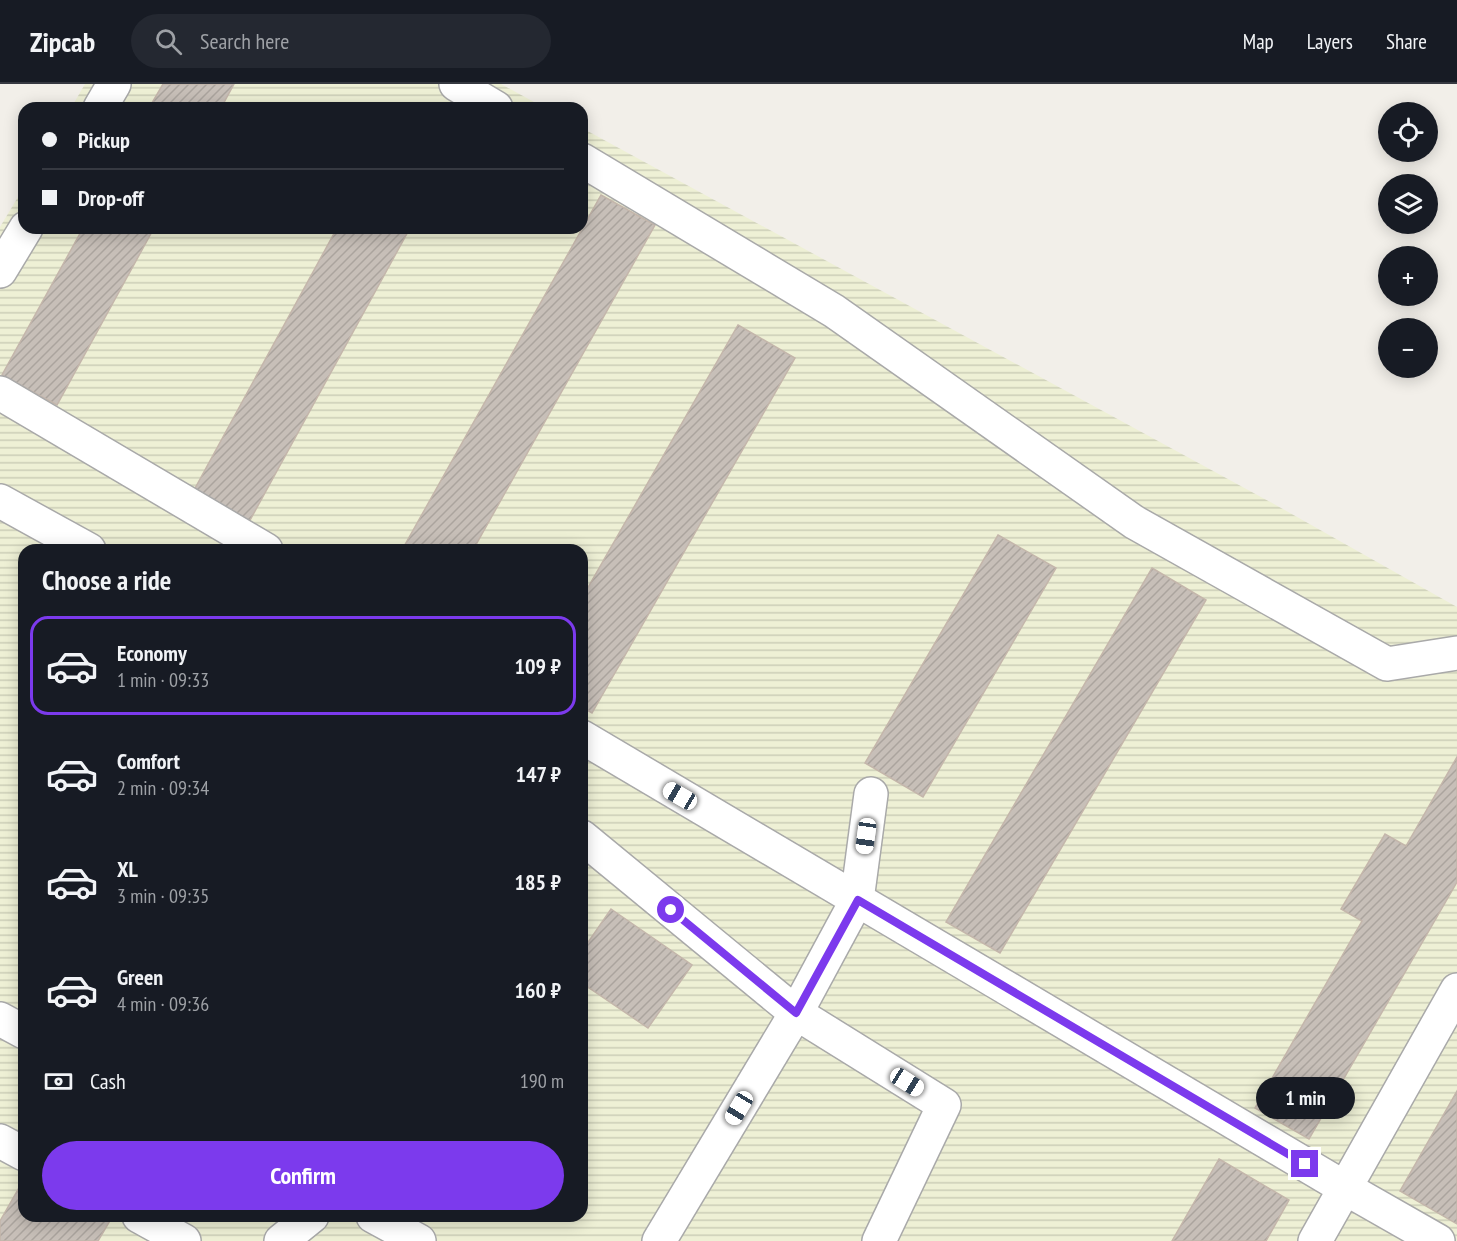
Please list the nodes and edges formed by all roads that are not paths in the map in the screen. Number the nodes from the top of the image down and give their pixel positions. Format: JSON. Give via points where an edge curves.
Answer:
{"nodes":[{"id":1,"x":114,"y":84,"type":"edge"},
{"id":2,"x":456,"y":84,"type":"edge"},
{"id":3,"x":104,"y":102,"type":"edge"},
{"id":4,"x":486,"y":102,"type":"edge"},
{"id":5,"x":588,"y":164,"type":"edge"},
{"id":6,"x":22,"y":234,"type":"edge"},
{"id":7,"x":0,"y":271,"type":"edge"},
{"id":8,"x":0,"y":393,"type":"edge"},
{"id":9,"x":0,"y":501,"type":"edge"},
{"id":10,"x":78,"y":544,"type":"edge"},
{"id":11,"x":256,"y":544,"type":"edge"},
{"id":12,"x":1457,"y":653,"type":"edge"},
{"id":13,"x":588,"y":742,"type":"edge"},
{"id":14,"x":872,"y":794,"type":"dead end"},
{"id":15,"x":588,"y":842,"type":"edge"},
{"id":16,"x":858,"y":900,"type":"junction"},
{"id":17,"x":1457,"y":990,"type":"edge"},
{"id":18,"x":796,"y":1013,"type":"junction"},
{"id":19,"x":0,"y":1019,"type":"edge"},
{"id":20,"x":18,"y":1029,"type":"edge"},
{"id":21,"x":0,"y":1141,"type":"edge"},
{"id":22,"x":18,"y":1151,"type":"edge"},
{"id":23,"x":1345,"y":1188,"type":"junction"},
{"id":24,"x":150,"y":1222,"type":"edge"},
{"id":25,"x":305,"y":1222,"type":"edge"},
{"id":26,"x":383,"y":1222,"type":"edge"},
{"id":27,"x":184,"y":1241,"type":"edge"},
{"id":28,"x":281,"y":1241,"type":"edge"},
{"id":29,"x":419,"y":1241,"type":"edge"},
{"id":30,"x":659,"y":1241,"type":"edge"},
{"id":31,"x":879,"y":1241,"type":"edge"},
{"id":32,"x":1315,"y":1241,"type":"edge"},
{"id":33,"x":1438,"y":1241,"type":"edge"}],
"edges":[{"from":1,"to":3,"type":"lane"},
{"from":2,"to":4,"type":"lane"},
{"from":5,"to":12,"type":"lane","via":[[834,311],[1134,522],[1387,664]]},
{"from":6,"to":7,"type":"lane"},
{"from":8,"to":11,"type":"lane"},
{"from":9,"to":10,"type":"lane"},
{"from":13,"to":16,"type":"lane"},
{"from":14,"to":16,"type":"lane"},
{"from":15,"to":18,"type":"lane"},
{"from":16,"to":18,"type":"lane"},
{"from":16,"to":23,"type":"lane"},
{"from":17,"to":23,"type":"lane"},
{"from":18,"to":30,"type":"lane"},
{"from":18,"to":31,"type":"lane","via":[[944,1105]]},
{"from":19,"to":20,"type":"lane"},
{"from":21,"to":22,"type":"lane"},
{"from":23,"to":32,"type":"lane"},
{"from":23,"to":33,"type":"lane"},
{"from":24,"to":27,"type":"lane"},
{"from":25,"to":28,"type":"lane"},
{"from":26,"to":29,"type":"lane"}]}
